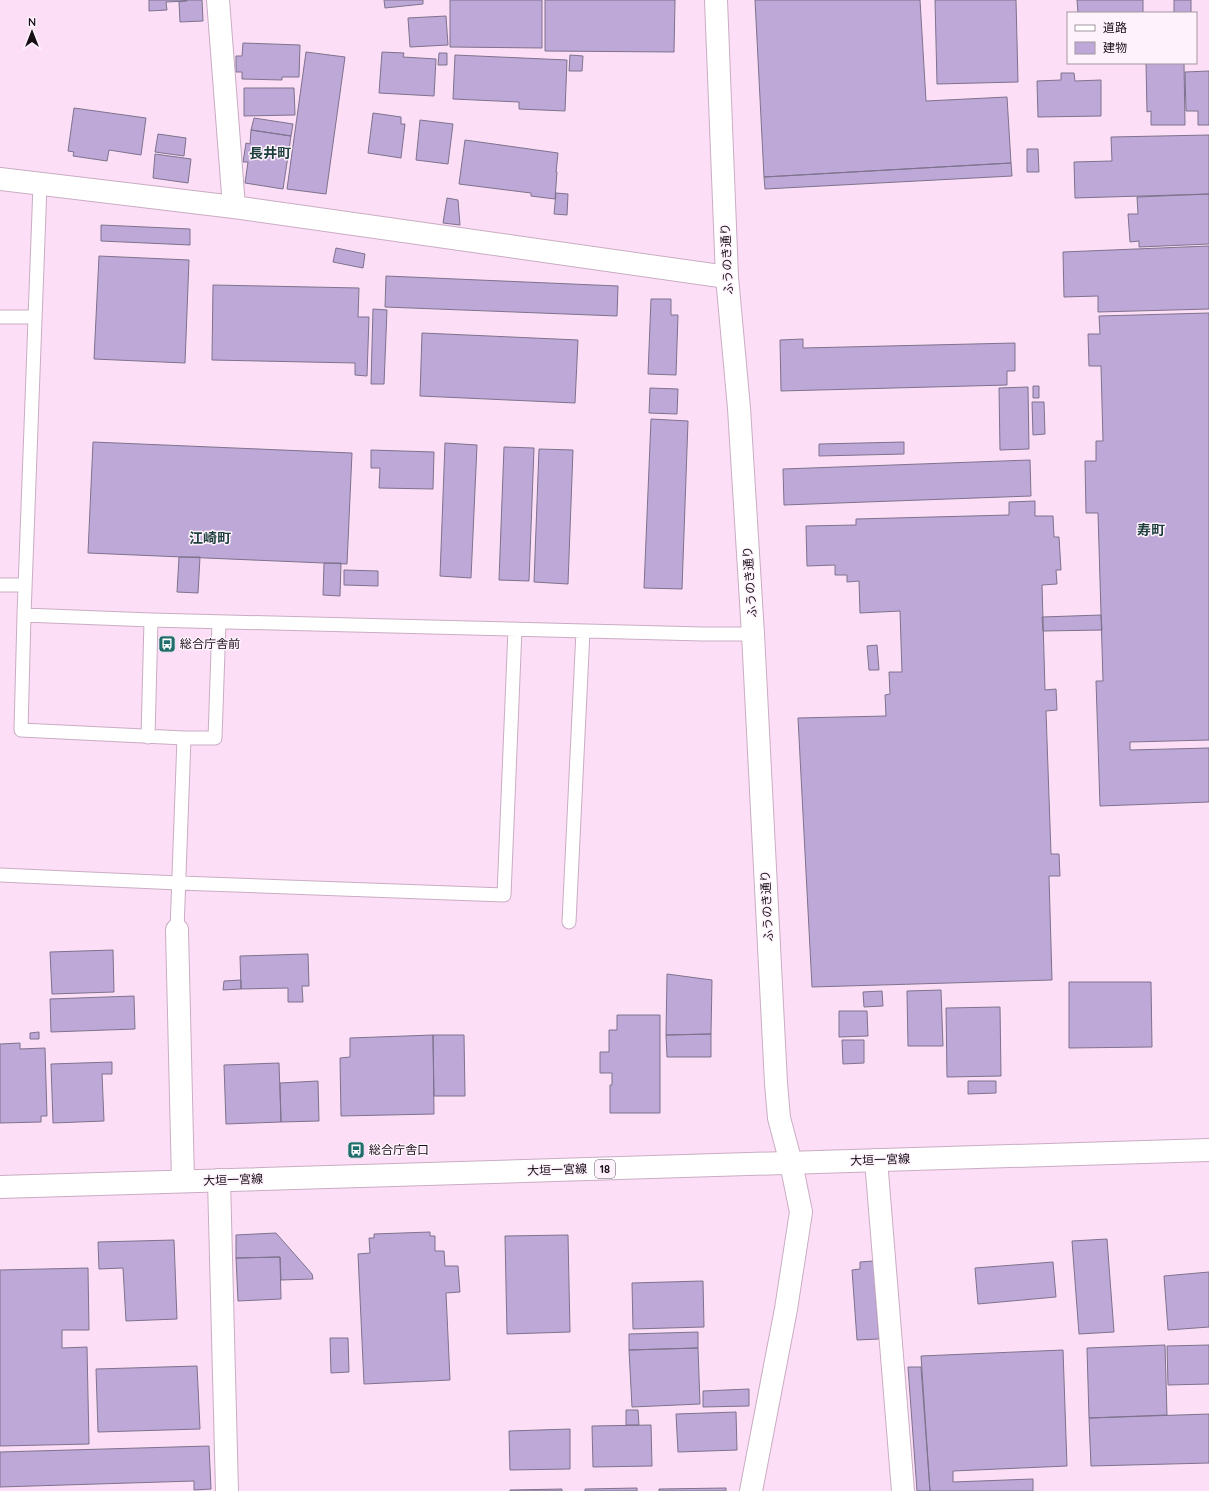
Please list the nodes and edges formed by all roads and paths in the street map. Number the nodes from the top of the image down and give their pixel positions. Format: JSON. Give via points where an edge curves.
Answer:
{"nodes":[{"id":1,"x":218,"y":0,"type":"edge"},
{"id":2,"x":716,"y":0,"type":"edge"},
{"id":3,"x":0,"y":180,"type":"edge"},
{"id":4,"x":40,"y":185,"type":"junction"},
{"id":5,"x":234,"y":207,"type":"junction"},
{"id":6,"x":728,"y":277,"type":"junction"},
{"id":7,"x":0,"y":317,"type":"edge"},
{"id":8,"x":35,"y":318,"type":"junction"},
{"id":9,"x":0,"y":584,"type":"edge"},
{"id":10,"x":25,"y":585,"type":"junction"},
{"id":11,"x":24,"y":615,"type":"junction"},
{"id":12,"x":151,"y":620,"type":"junction"},
{"id":13,"x":219,"y":622,"type":"junction"},
{"id":14,"x":515,"y":629,"type":"junction"},
{"id":15,"x":583,"y":631,"type":"junction"},
{"id":16,"x":753,"y":634,"type":"junction"},
{"id":17,"x":148,"y":737,"type":"junction"},
{"id":18,"x":184,"y":738,"type":"junction"},
{"id":19,"x":0,"y":875,"type":"edge"},
{"id":20,"x":179,"y":883,"type":"junction"},
{"id":21,"x":569,"y":922,"type":"dead end"},
{"id":22,"x":178,"y":930,"type":"joint"},
{"id":23,"x":1209,"y":1150,"type":"edge"},
{"id":24,"x":876,"y":1160,"type":"junction"},
{"id":25,"x":791,"y":1163,"type":"junction"},
{"id":26,"x":219,"y":1180,"type":"junction"},
{"id":27,"x":183,"y":1181,"type":"junction"},
{"id":28,"x":0,"y":1187,"type":"edge"},
{"id":29,"x":227,"y":1491,"type":"edge"},
{"id":30,"x":751,"y":1491,"type":"edge"},
{"id":31,"x":903,"y":1491,"type":"edge"}],
"edges":[{"from":1,"to":5,"type":"street"},
{"from":2,"to":6,"type":"street","name":"ふうのき通り"},
{"from":3,"to":4,"type":"street"},
{"from":4,"to":5,"type":"street"},
{"from":4,"to":8,"type":"lane"},
{"from":5,"to":6,"type":"street"},
{"from":6,"to":16,"type":"street","name":"ふうのき通り"},
{"from":7,"to":8,"type":"lane"},
{"from":8,"to":10,"type":"lane"},
{"from":9,"to":10,"type":"lane"},
{"from":10,"to":11,"type":"lane"},
{"from":11,"to":12,"type":"lane"},
{"from":11,"to":17,"type":"lane","via":[[21,730]]},
{"from":12,"to":13,"type":"lane"},
{"from":12,"to":17,"type":"lane"},
{"from":13,"to":14,"type":"lane"},
{"from":13,"to":18,"type":"lane","via":[[215,738]]},
{"from":14,"to":15,"type":"lane"},
{"from":14,"to":20,"type":"lane","via":[[504,894]]},
{"from":15,"to":16,"type":"lane"},
{"from":15,"to":21,"type":"lane"},
{"from":16,"to":25,"type":"street","name":"ふうのき通り","via":[[779,1118]]},
{"from":17,"to":18,"type":"lane"},
{"from":18,"to":20,"type":"lane"},
{"from":19,"to":20,"type":"lane"},
{"from":20,"to":22,"type":"lane"},
{"from":22,"to":27,"type":"street"},
{"from":23,"to":24,"type":"street","name":"大垣一宮線","number":"18"},
{"from":24,"to":25,"type":"street","name":"大垣一宮線","number":"18"},
{"from":24,"to":31,"type":"street"},
{"from":25,"to":26,"type":"street","name":"大垣一宮線","number":"18"},
{"from":25,"to":30,"type":"street","name":"ふうのき通り","via":[[801,1212],[786,1309]]},
{"from":26,"to":27,"type":"street","name":"大垣一宮線","number":"18"},
{"from":26,"to":29,"type":"street"},
{"from":27,"to":28,"type":"street","name":"大垣一宮線","number":"18"}]}
